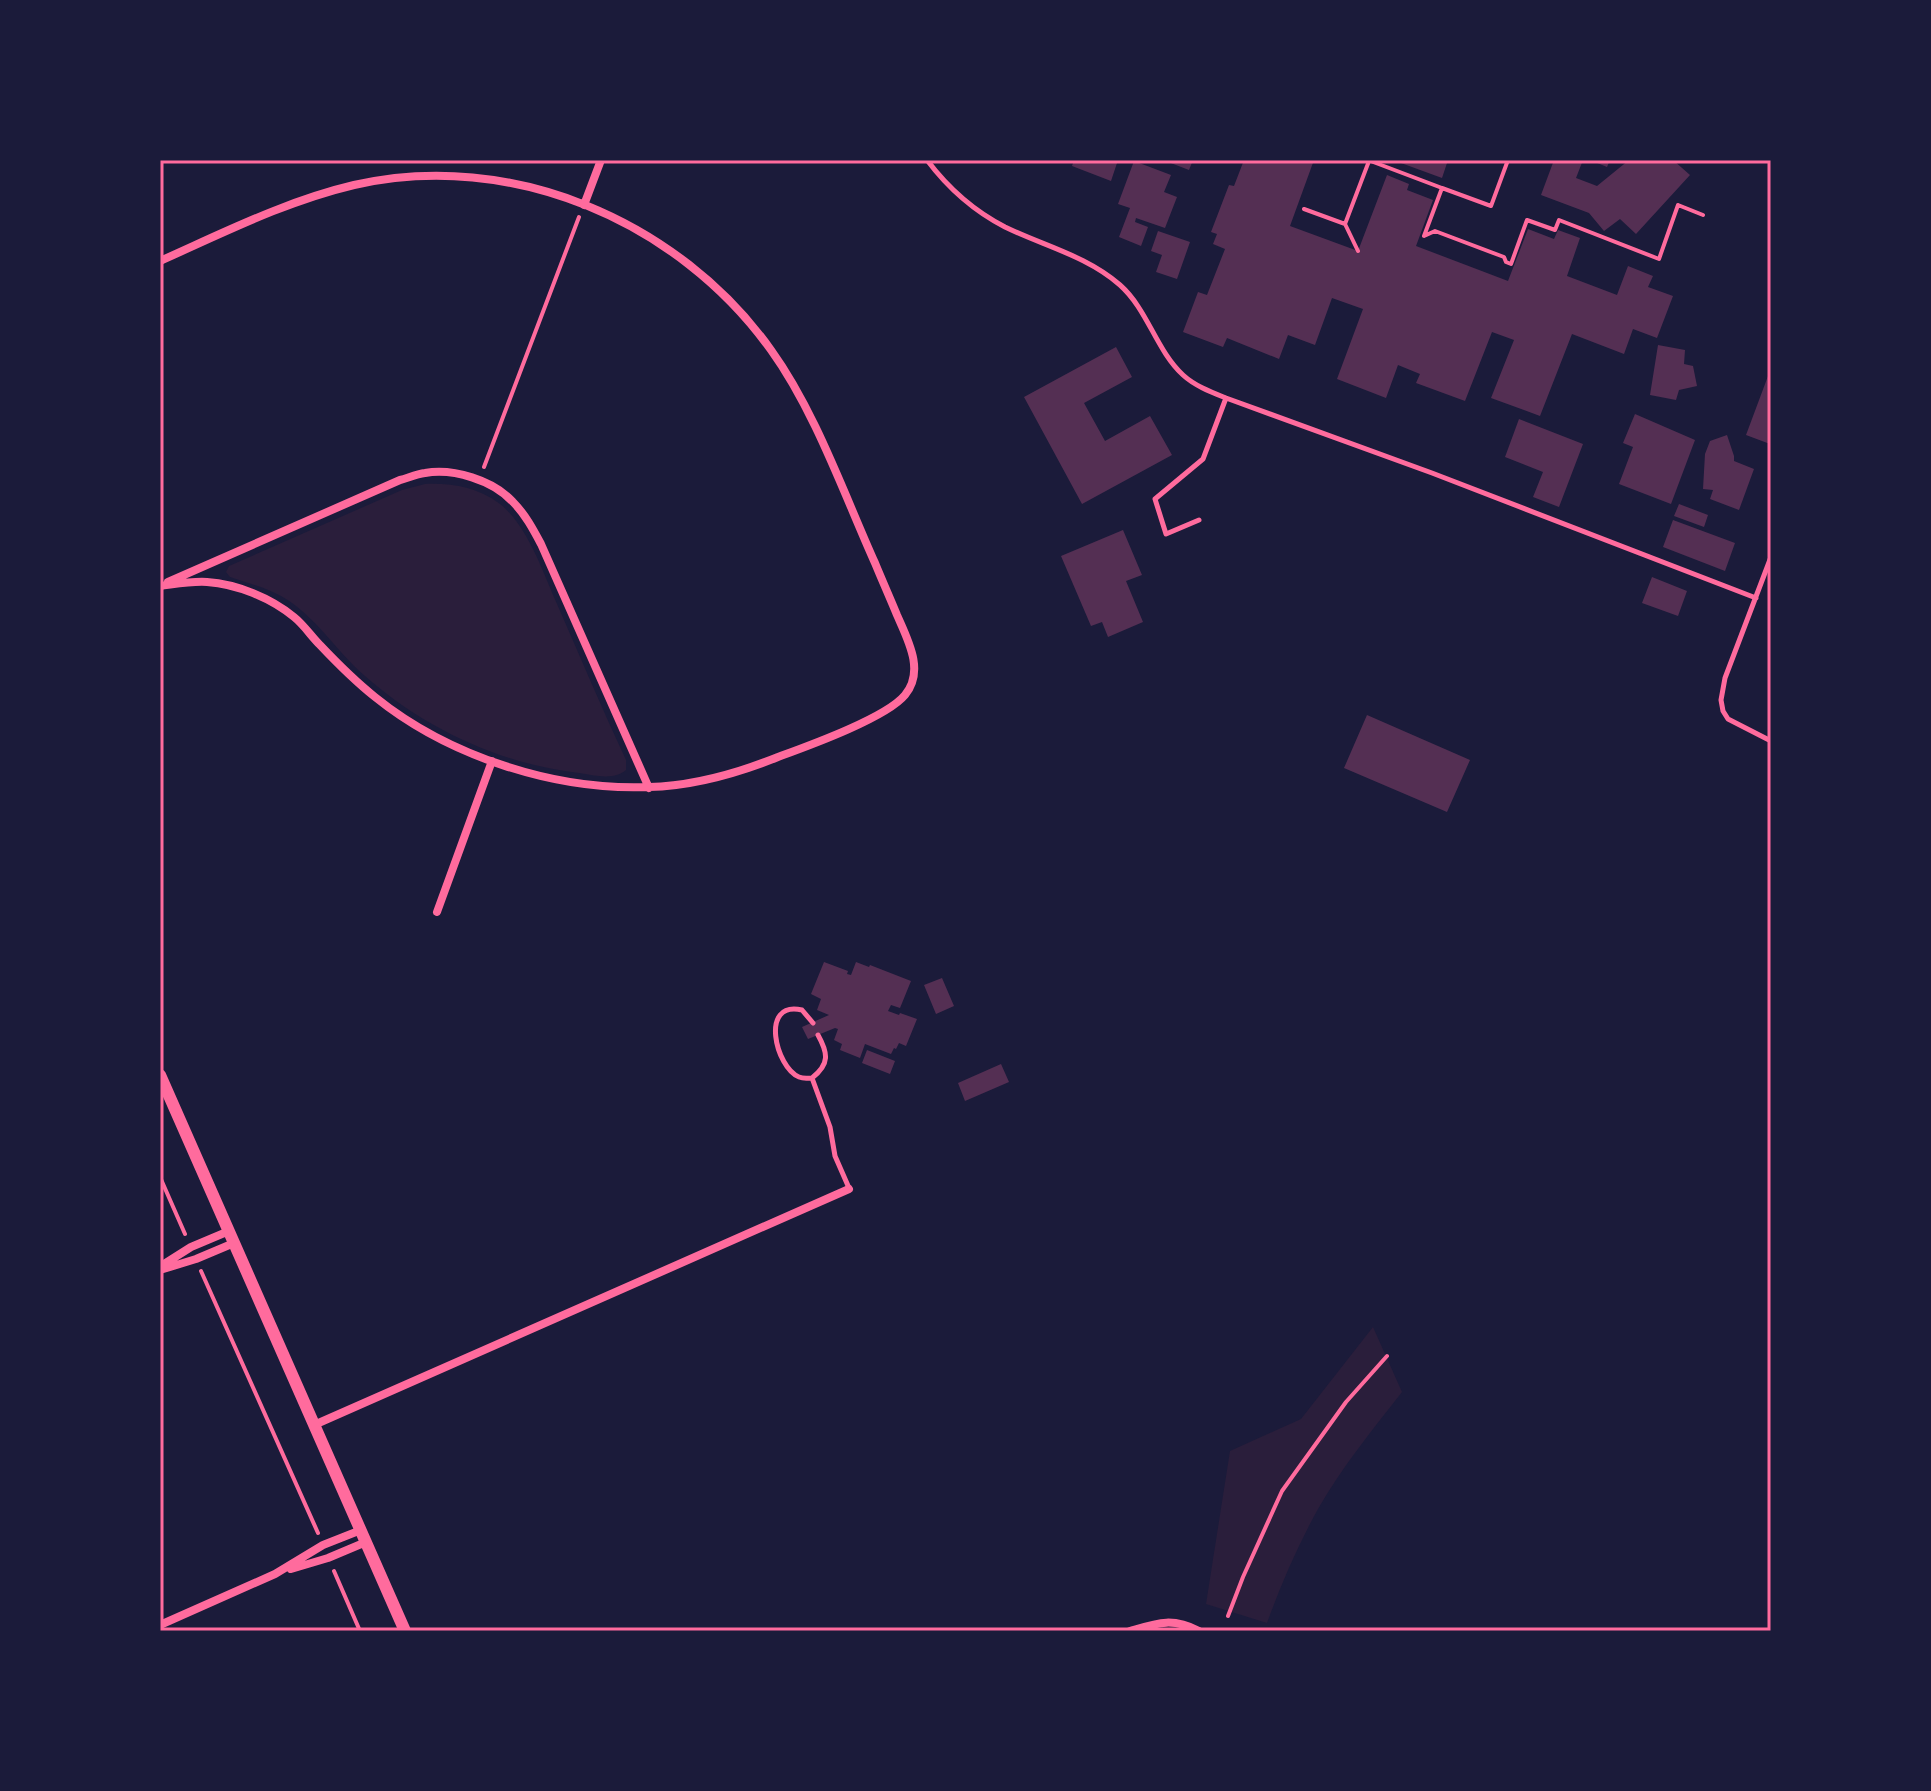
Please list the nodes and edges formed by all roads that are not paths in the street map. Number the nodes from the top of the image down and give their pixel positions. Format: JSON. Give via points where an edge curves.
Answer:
{"nodes":[{"id":1,"x":601,"y":160,"type":"edge"},
{"id":2,"x":927,"y":160,"type":"edge"},
{"id":3,"x":584,"y":205,"type":"junction"},
{"id":4,"x":160,"y":261,"type":"edge"},
{"id":5,"x":1226,"y":398,"type":"junction"},
{"id":6,"x":1199,"y":520,"type":"dead end"},
{"id":7,"x":1771,"y":557,"type":"edge"},
{"id":8,"x":160,"y":586,"type":"edge"},
{"id":9,"x":1756,"y":598,"type":"junction"},
{"id":10,"x":1771,"y":741,"type":"edge"},
{"id":11,"x":492,"y":761,"type":"junction"},
{"id":12,"x":649,"y":788,"type":"junction"},
{"id":13,"x":437,"y":912,"type":"dead end"},
{"id":14,"x":813,"y":1023,"type":"dead end"},
{"id":15,"x":818,"y":1035,"type":"dead end"},
{"id":16,"x":160,"y":1075,"type":"edge"},
{"id":17,"x":812,"y":1078,"type":"junction"},
{"id":18,"x":849,"y":1189,"type":"joint"},
{"id":19,"x":232,"y":1237,"type":"junction"},
{"id":20,"x":160,"y":1269,"type":"edge"},
{"id":21,"x":314,"y":1425,"type":"junction"},
{"id":22,"x":364,"y":1536,"type":"junction"},
{"id":23,"x":275,"y":1574,"type":"junction"},
{"id":24,"x":160,"y":1625,"type":"edge"},
{"id":25,"x":405,"y":1631,"type":"edge"},
{"id":26,"x":1133,"y":1631,"type":"edge"},
{"id":27,"x":1199,"y":1631,"type":"edge"}],
"edges":[{"from":1,"to":3,"type":"street"},
{"from":2,"to":5,"type":"lane","via":[[986,217],[1076,257],[1121,286],[1182,375]]},
{"from":3,"to":4,"type":"street","via":[[502,181],[404,177],[314,196]]},
{"from":3,"to":12,"type":"street","via":[[674,252],[741,311],[772,352],[813,423],[914,660],[906,694],[880,713],[764,763]]},
{"from":5,"to":6,"type":"lane","via":[[1203,459],[1155,499],[1166,534]]},
{"from":5,"to":9,"type":"lane"},
{"from":7,"to":9,"type":"lane"},
{"from":8,"to":11,"type":"street","via":[[210,582],[277,605],[400,716]]},
{"from":8,"to":12,"type":"street","via":[[400,480],[425,473],[479,480],[511,499],[541,544]]},
{"from":9,"to":10,"type":"lane","via":[[1723,686],[1721,705],[1732,722]]},
{"from":11,"to":12,"type":"street","via":[[572,782]]},
{"from":11,"to":13,"type":"street"},
{"from":14,"to":17,"type":"lane","via":[[802,1010],[790,1010],[778,1019],[774,1032],[788,1068],[799,1077]]},
{"from":15,"to":17,"type":"lane","via":[[826,1058]]},
{"from":16,"to":19,"type":"street"},
{"from":17,"to":18,"type":"lane"},
{"from":18,"to":21,"type":"street"},
{"from":19,"to":20,"type":"street","via":[[196,1259]]},
{"from":19,"to":20,"type":"street","via":[[191,1247]]},
{"from":19,"to":21,"type":"street"},
{"from":21,"to":22,"type":"street"},
{"from":22,"to":23,"type":"street","via":[[328,1558]]},
{"from":22,"to":23,"type":"street","via":[[323,1545]]},
{"from":22,"to":25,"type":"street"},
{"from":23,"to":24,"type":"street"},
{"from":26,"to":27,"type":"street","via":[[1169,1622]]}]}
